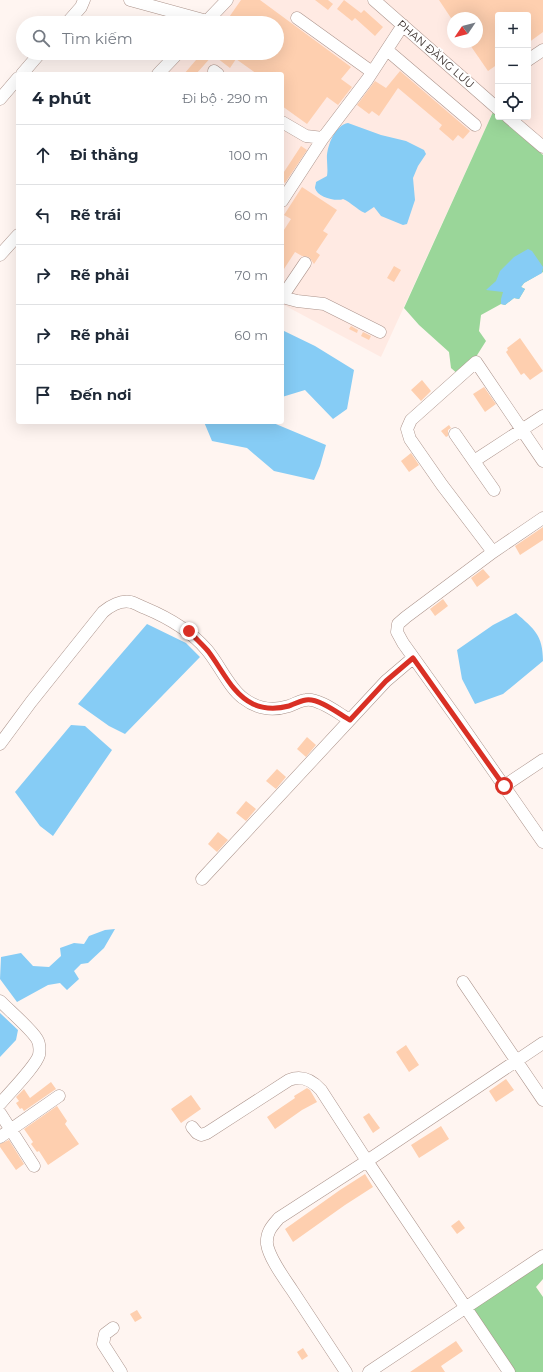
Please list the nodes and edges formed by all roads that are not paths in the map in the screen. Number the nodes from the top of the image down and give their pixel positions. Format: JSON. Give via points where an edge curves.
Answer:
{"nodes":[{"id":1,"x":84,"y":0,"type":"edge"},
{"id":2,"x":130,"y":0,"type":"edge"},
{"id":3,"x":227,"y":0,"type":"edge"},
{"id":4,"x":374,"y":0,"type":"edge"},
{"id":5,"x":73,"y":16,"type":"edge"},
{"id":6,"x":185,"y":16,"type":"edge"},
{"id":7,"x":212,"y":16,"type":"edge"},
{"id":8,"x":297,"y":18,"type":"dead end"},
{"id":9,"x":403,"y":25,"type":"junction"},
{"id":10,"x":387,"y":50,"type":"junction"},
{"id":11,"x":543,"y":50,"type":"edge"},
{"id":12,"x":531,"y":58,"type":"edge"},
{"id":13,"x":34,"y":60,"type":"edge"},
{"id":14,"x":171,"y":60,"type":"edge"},
{"id":15,"x":24,"y":72,"type":"edge"},
{"id":16,"x":160,"y":72,"type":"edge"},
{"id":17,"x":372,"y":72,"type":"junction"},
{"id":18,"x":16,"y":80,"type":"edge"},
{"id":19,"x":0,"y":99,"type":"edge"},
{"id":20,"x":495,"y":105,"type":"edge"},
{"id":21,"x":512,"y":120,"type":"edge"},
{"id":22,"x":284,"y":123,"type":"edge"},
{"id":23,"x":475,"y":125,"type":"dead end"},
{"id":24,"x":323,"y":138,"type":"junction"},
{"id":25,"x":543,"y":147,"type":"edge"},
{"id":26,"x":284,"y":198,"type":"edge"},
{"id":27,"x":16,"y":237,"type":"edge"},
{"id":28,"x":0,"y":255,"type":"edge"},
{"id":29,"x":305,"y":263,"type":"dead end"},
{"id":30,"x":284,"y":294,"type":"edge"},
{"id":31,"x":284,"y":298,"type":"edge"},
{"id":32,"x":380,"y":332,"type":"dead end"},
{"id":33,"x":543,"y":416,"type":"edge"},
{"id":34,"x":521,"y":430,"type":"junction"},
{"id":35,"x":455,"y":434,"type":"dead end"},
{"id":36,"x":474,"y":461,"type":"junction"},
{"id":37,"x":543,"y":461,"type":"edge"},
{"id":38,"x":494,"y":490,"type":"dead end"},
{"id":39,"x":543,"y":518,"type":"edge"},
{"id":40,"x":493,"y":552,"type":"junction"},
{"id":41,"x":413,"y":658,"type":"junction"},
{"id":42,"x":350,"y":720,"type":"junction"},
{"id":43,"x":0,"y":744,"type":"edge"},
{"id":44,"x":543,"y":760,"type":"edge"},
{"id":45,"x":504,"y":786,"type":"junction"},
{"id":46,"x":543,"y":842,"type":"edge"},
{"id":47,"x":202,"y":879,"type":"dead end"},
{"id":48,"x":463,"y":982,"type":"dead end"},
{"id":49,"x":0,"y":1002,"type":"edge"},
{"id":50,"x":543,"y":1042,"type":"edge"},
{"id":51,"x":516,"y":1060,"type":"junction"},
{"id":52,"x":59,"y":1096,"type":"dead end"},
{"id":53,"x":543,"y":1100,"type":"edge"},
{"id":54,"x":0,"y":1104,"type":"edge"},
{"id":55,"x":0,"y":1113,"type":"edge"},
{"id":56,"x":192,"y":1127,"type":"dead end"},
{"id":57,"x":11,"y":1130,"type":"junction"},
{"id":58,"x":0,"y":1137,"type":"edge"},
{"id":59,"x":367,"y":1161,"type":"junction"},
{"id":60,"x":34,"y":1166,"type":"dead end"},
{"id":61,"x":543,"y":1256,"type":"edge"},
{"id":62,"x":466,"y":1309,"type":"junction"},
{"id":63,"x":113,"y":1328,"type":"dead end"},
{"id":64,"x":121,"y":1372,"type":"edge"},
{"id":65,"x":346,"y":1372,"type":"edge"},
{"id":66,"x":369,"y":1372,"type":"edge"},
{"id":67,"x":509,"y":1372,"type":"edge"}],
"edges":[{"from":1,"to":5,"type":"street"},
{"from":2,"to":6,"type":"street"},
{"from":3,"to":7,"type":"street"},
{"from":4,"to":9,"type":"street","name":"PHAN ĐĂNG LƯU"},
{"from":8,"to":17,"type":"street"},
{"from":9,"to":10,"type":"street"},
{"from":9,"to":20,"type":"street","name":"PHAN ĐĂNG LƯU"},
{"from":10,"to":17,"type":"street"},
{"from":10,"to":23,"type":"street"},
{"from":11,"to":12,"type":"street"},
{"from":13,"to":15,"type":"street"},
{"from":14,"to":16,"type":"street"},
{"from":17,"to":24,"type":"street"},
{"from":18,"to":19,"type":"street"},
{"from":21,"to":25,"type":"street"},
{"from":22,"to":24,"type":"street","via":[[306,136]]},
{"from":24,"to":26,"type":"street"},
{"from":27,"to":28,"type":"street"},
{"from":29,"to":30,"type":"street"},
{"from":31,"to":32,"type":"street","via":[[324,304]]},
{"from":33,"to":34,"type":"street"},
{"from":34,"to":36,"type":"street"},
{"from":34,"to":37,"type":"street"},
{"from":34,"to":40,"type":"street","via":[[476,362],[411,420],[407,430],[442,485]]},
{"from":35,"to":36,"type":"street"},
{"from":36,"to":38,"type":"street"},
{"from":39,"to":40,"type":"street"},
{"from":40,"to":41,"type":"street","via":[[398,624],[397,632]]},
{"from":41,"to":42,"type":"street","via":[[386,681]]},
{"from":41,"to":45,"type":"street"},
{"from":42,"to":43,"type":"street","via":[[317,701],[307,700],[271,708],[252,704],[235,690],[208,650],[189,631],[156,612],[130,602],[110,606],[102,612]]},
{"from":42,"to":47,"type":"street"},
{"from":44,"to":45,"type":"street"},
{"from":45,"to":46,"type":"street"},
{"from":48,"to":51,"type":"street"},
{"from":49,"to":54,"type":"street","via":[[33,1034],[40,1047],[39,1056]]},
{"from":50,"to":51,"type":"street"},
{"from":51,"to":53,"type":"street"},
{"from":51,"to":59,"type":"street"},
{"from":52,"to":57,"type":"street"},
{"from":55,"to":57,"type":"street"},
{"from":56,"to":59,"type":"street","via":[[201,1135],[207,1133],[296,1077],[315,1083],[321,1090]]},
{"from":57,"to":58,"type":"street"},
{"from":57,"to":60,"type":"street"},
{"from":59,"to":62,"type":"street"},
{"from":59,"to":65,"type":"street","via":[[279,1218],[267,1236],[271,1255]]},
{"from":61,"to":62,"type":"street"},
{"from":62,"to":66,"type":"street"},
{"from":62,"to":67,"type":"street"},
{"from":63,"to":64,"type":"street","via":[[105,1334],[103,1344]]}]}
